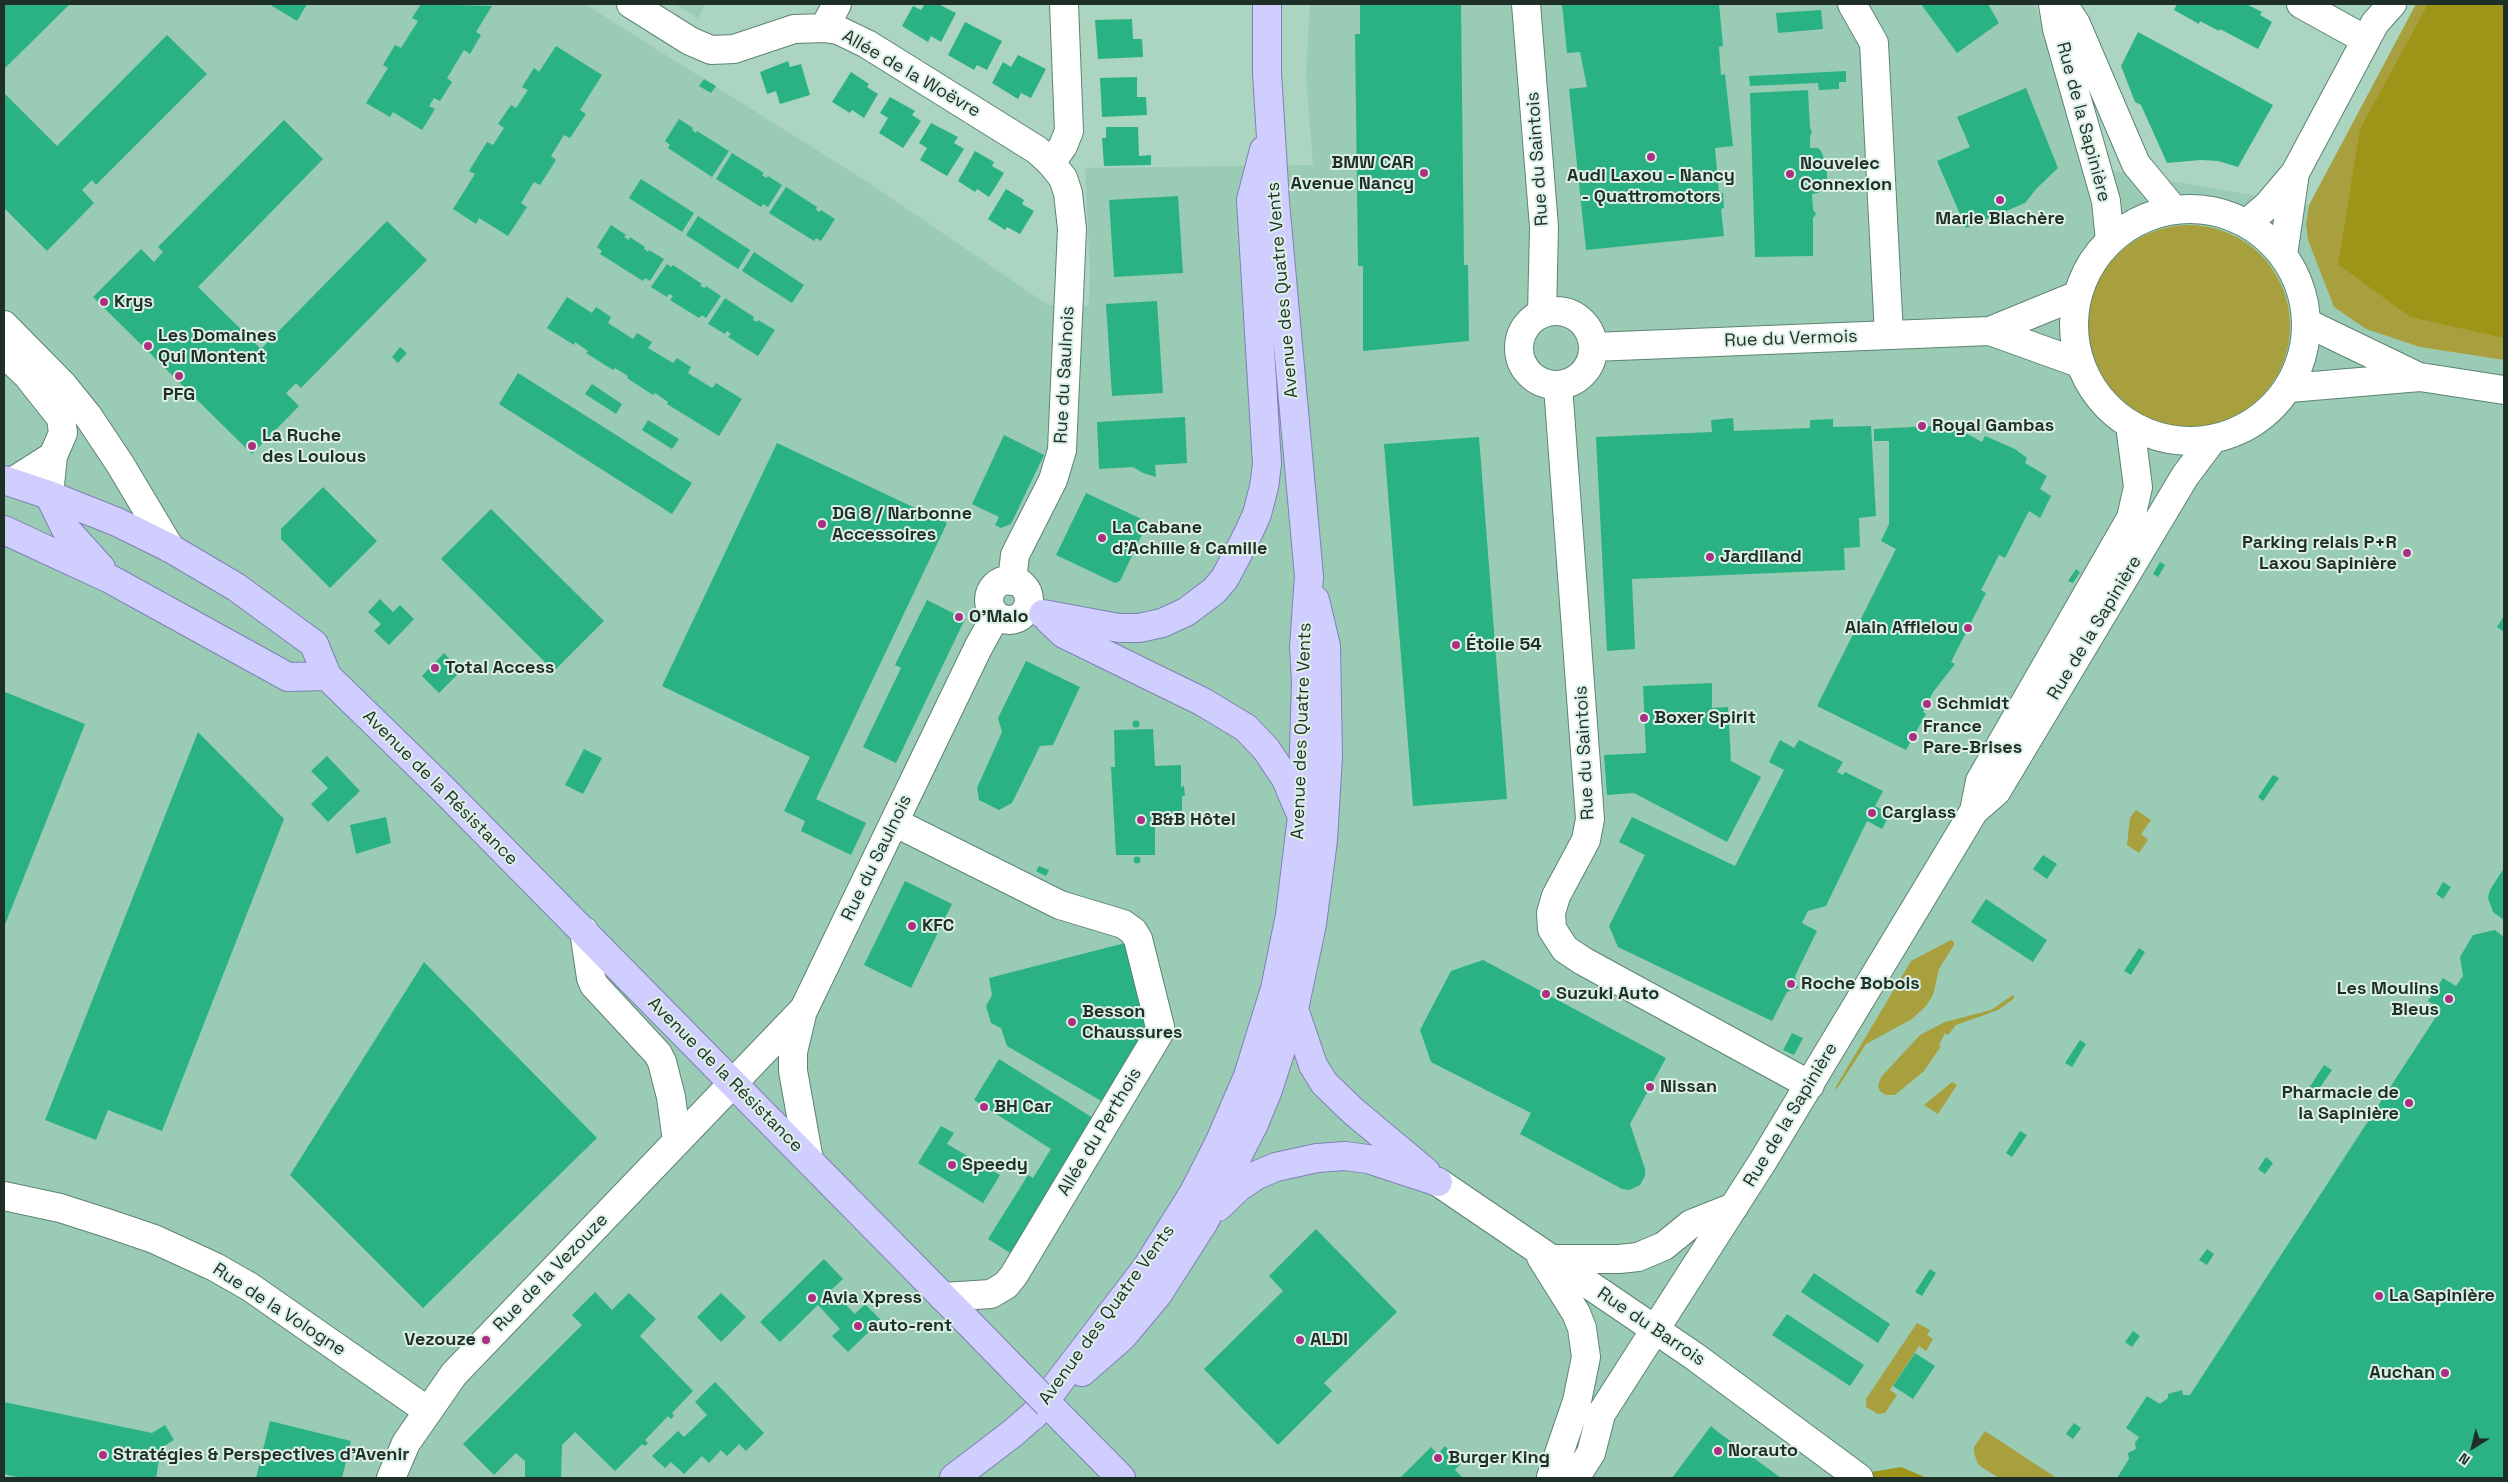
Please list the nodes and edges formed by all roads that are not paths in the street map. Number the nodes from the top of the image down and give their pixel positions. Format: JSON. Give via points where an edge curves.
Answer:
{"nodes":[{"id":1,"x":631,"y":4,"type":"edge"},
{"id":2,"x":837,"y":4,"type":"edge"},
{"id":3,"x":1064,"y":4,"type":"edge"},
{"id":4,"x":1267,"y":4,"type":"edge"},
{"id":5,"x":1278,"y":4,"type":"edge"},
{"id":6,"x":1526,"y":4,"type":"edge"},
{"id":7,"x":1852,"y":4,"type":"edge"},
{"id":8,"x":2053,"y":4,"type":"edge"},
{"id":9,"x":2063,"y":4,"type":"edge"},
{"id":10,"x":2301,"y":4,"type":"edge"},
{"id":11,"x":2392,"y":4,"type":"edge"},
{"id":12,"x":824,"y":28,"type":"junction"},
{"id":13,"x":2366,"y":40,"type":"junction"},
{"id":14,"x":1267,"y":44,"type":"junction"},
{"id":15,"x":1270,"y":127,"type":"junction"},
{"id":16,"x":1051,"y":163,"type":"junction"},
{"id":17,"x":2295,"y":173,"type":"junction"},
{"id":18,"x":2174,"y":210,"type":"junction"},
{"id":19,"x":2247,"y":223,"type":"junction"},
{"id":20,"x":2110,"y":241,"type":"junction"},
{"id":21,"x":2284,"y":255,"type":"junction"},
{"id":22,"x":2078,"y":295,"type":"junction"},
{"id":23,"x":1542,"y":314,"type":"junction"},
{"id":24,"x":2307,"y":323,"type":"junction"},
{"id":25,"x":4,"y":325,"type":"edge"},
{"id":26,"x":1990,"y":330,"type":"junction"},
{"id":27,"x":1889,"y":335,"type":"junction"},
{"id":28,"x":1593,"y":347,"type":"junction"},
{"id":29,"x":4,"y":352,"type":"edge"},
{"id":30,"x":2079,"y":363,"type":"junction"},
{"id":31,"x":2420,"y":378,"type":"junction"},
{"id":32,"x":1558,"y":386,"type":"junction"},
{"id":33,"x":2289,"y":388,"type":"junction"},
{"id":34,"x":2504,"y":390,"type":"edge"},
{"id":35,"x":2130,"y":426,"type":"junction"},
{"id":36,"x":2212,"y":440,"type":"junction"},
{"id":37,"x":53,"y":456,"type":"junction"},
{"id":38,"x":6,"y":482,"type":"edge"},
{"id":39,"x":49,"y":495,"type":"junction"},
{"id":40,"x":4,"y":530,"type":"edge"},
{"id":41,"x":170,"y":548,"type":"junction"},
{"id":42,"x":1309,"y":576,"type":"junction"},
{"id":43,"x":110,"y":579,"type":"junction"},
{"id":44,"x":1012,"y":581,"type":"junction"},
{"id":45,"x":1035,"y":610,"type":"junction"},
{"id":46,"x":996,"y":615,"type":"junction"},
{"id":47,"x":327,"y":676,"type":"junction"},
{"id":48,"x":1974,"y":811,"type":"junction"},
{"id":49,"x":1302,"y":816,"type":"junction"},
{"id":50,"x":894,"y":822,"type":"junction"},
{"id":51,"x":584,"y":931,"type":"junction"},
{"id":52,"x":804,"y":1009,"type":"junction"},
{"id":53,"x":1294,"y":1009,"type":"junction"},
{"id":54,"x":733,"y":1083,"type":"junction"},
{"id":55,"x":1810,"y":1084,"type":"junction"},
{"id":56,"x":678,"y":1141,"type":"junction"},
{"id":57,"x":808,"y":1160,"type":"junction"},
{"id":58,"x":1438,"y":1182,"type":"junction"},
{"id":59,"x":4,"y":1196,"type":"edge"},
{"id":60,"x":1734,"y":1207,"type":"junction"},
{"id":61,"x":1204,"y":1222,"type":"junction"},
{"id":62,"x":1544,"y":1254,"type":"junction"},
{"id":63,"x":943,"y":1297,"type":"junction"},
{"id":64,"x":1656,"y":1330,"type":"junction"},
{"id":65,"x":428,"y":1411,"type":"junction"},
{"id":66,"x":1032,"y":1416,"type":"junction"},
{"id":67,"x":391,"y":1478,"type":"edge"},
{"id":68,"x":954,"y":1478,"type":"edge"},
{"id":69,"x":1121,"y":1478,"type":"edge"},
{"id":70,"x":1559,"y":1478,"type":"edge"},
{"id":71,"x":1859,"y":1478,"type":"edge"}],
"edges":[{"from":1,"to":12,"type":"street","name":"Allée de la Woëvre","via":[[702,48],[720,51],[794,29]]},
{"from":2,"to":12,"type":"street"},
{"from":3,"to":16,"type":"street","via":[[1069,131]]},
{"from":4,"to":14,"type":"main road","name":"Avenue des Quatre Vents"},
{"from":5,"to":14,"type":"main road"},
{"from":6,"to":23,"type":"street","name":"Rue du Saintois","via":[[1544,227]]},
{"from":7,"to":27,"type":"street","via":[[1874,43]]},
{"from":8,"to":20,"type":"street","name":"Rue de la Sapinière","via":[[2057,29],[2106,202]]},
{"from":9,"to":18,"type":"street","name":"Rue de la Sapinière","via":[[2076,24],[2136,164]]},
{"from":10,"to":13,"type":"street"},
{"from":11,"to":13,"type":"street","via":[[2375,23]]},
{"from":12,"to":16,"type":"street","name":"Allée de la Woëvre","via":[[838,30],[866,44],[1025,141]]},
{"from":13,"to":17,"type":"street"},
{"from":14,"to":15,"type":"main road","name":"Avenue des Quatre Vents"},
{"from":15,"to":42,"type":"main road","name":"Avenue des Quatre Vents"},
{"from":15,"to":45,"type":"main road","via":[[1251,200],[1266,464],[1264,487],[1251,527],[1225,578],[1214,591],[1186,612],[1162,623],[1118,628]]},
{"from":16,"to":44,"type":"street","name":"Rue du Saulnois","via":[[1068,193],[1072,229],[1062,450],[1053,480],[1016,555]]},
{"from":17,"to":19,"type":"street"},
{"from":17,"to":21,"type":"street"},
{"from":18,"to":19,"type":"street","via":[[2204,209]]},
{"from":18,"to":20,"type":"street","via":[[2145,218]]},
{"from":19,"to":21,"type":"street"},
{"from":20,"to":22,"type":"street","via":[[2089,268]]},
{"from":21,"to":24,"type":"street","via":[[2302,291]]},
{"from":22,"to":26,"type":"street","name":"Rue du Vermois"},
{"from":22,"to":30,"type":"street","via":[[2074,330]]},
{"from":23,"to":28,"type":"street","via":[[1565,312],[1576,317],[1590,335]]},
{"from":23,"to":32,"type":"street","via":[[1526,325],[1522,333],[1519,343],[1521,361],[1532,377]]},
{"from":24,"to":31,"type":"street"},
{"from":24,"to":33,"type":"street","via":[[2302,356]]},
{"from":25,"to":41,"type":"street","via":[[63,385],[88,416]]},
{"from":26,"to":27,"type":"street","name":"Rue du Vermois"},
{"from":26,"to":30,"type":"street","name":"Rue du Vermois"},
{"from":27,"to":28,"type":"street","name":"Rue du Vermois"},
{"from":28,"to":32,"type":"street","via":[[1582,375]]},
{"from":29,"to":37,"type":"street","via":[[61,418],[63,433]]},
{"from":30,"to":35,"type":"street","via":[[2104,404]]},
{"from":31,"to":33,"type":"street"},
{"from":31,"to":34,"type":"street"},
{"from":32,"to":55,"type":"street","name":"Rue du Saintois","via":[[1590,819],[1586,840],[1556,896],[1551,913],[1552,929],[1565,949],[1582,961]]},
{"from":33,"to":36,"type":"street","via":[[2264,416]]},
{"from":35,"to":36,"type":"street","via":[[2164,439]]},
{"from":35,"to":48,"type":"street","name":"Rue de la Sapinière","via":[[2138,487],[2131,518],[1980,781]]},
{"from":36,"to":48,"type":"street","name":"Rue de la Sapinière","via":[[2185,476],[1996,792]]},
{"from":37,"to":38,"type":"street"},
{"from":37,"to":39,"type":"street"},
{"from":38,"to":39,"type":"main road","name":"Avenue de la Résistance"},
{"from":39,"to":41,"type":"main road","name":"Avenue de la Résistance","via":[[117,522]]},
{"from":39,"to":43,"type":"main road","via":[[70,536]]},
{"from":40,"to":43,"type":"main road"},
{"from":41,"to":47,"type":"main road","name":"Avenue de la Résistance","via":[[236,588],[314,644]]},
{"from":42,"to":49,"type":"main road","name":"Avenue des Quatre Vents","via":[[1304,647]]},
{"from":42,"to":53,"type":"main road","name":"Avenue des Quatre Vents","via":[[1326,646],[1328,757],[1323,840],[1313,915]]},
{"from":43,"to":47,"type":"main road","via":[[288,677]]},
{"from":44,"to":45,"type":"street","via":[[1026,590]]},
{"from":44,"to":46,"type":"street","via":[[1001,583],[992,591],[991,607]]},
{"from":45,"to":46,"type":"street","via":[[1013,620]]},
{"from":45,"to":49,"type":"main road","via":[[1064,634],[1203,702],[1246,728],[1266,749],[1286,779]]},
{"from":46,"to":50,"type":"street","name":"Rue du Saulnois"},
{"from":47,"to":51,"type":"main road","name":"Avenue de la Résistance"},
{"from":48,"to":55,"type":"street","name":"Rue de la Sapinière"},
{"from":49,"to":66,"type":"main road","name":"Avenue des Quatre Vents","via":[[1290,915],[1274,990],[1248,1076],[1220,1141],[1193,1194],[1147,1267]]},
{"from":50,"to":52,"type":"street","name":"Rue du Saulnois"},
{"from":50,"to":63,"type":"street","name":"Allée du Perthois","via":[[1060,905],[1123,924],[1133,931],[1138,939],[1160,1027],[1006,1285],[991,1294]]},
{"from":51,"to":54,"type":"main road","name":"Avenue de la Résistance"},
{"from":51,"to":56,"type":"street","via":[[590,978],[594,985],[662,1062]]},
{"from":52,"to":54,"type":"street","name":"Rue du Saulnois"},
{"from":52,"to":57,"type":"street","via":[[793,1052],[793,1071]]},
{"from":53,"to":58,"type":"main road","via":[[1313,1065],[1324,1083],[1353,1112]]},
{"from":53,"to":61,"type":"main road","name":"Avenue des Quatre Vents","via":[[1257,1115]]},
{"from":54,"to":56,"type":"street","name":"Rue de la Vezouze"},
{"from":54,"to":57,"type":"main road","name":"Avenue de la Résistance"},
{"from":55,"to":60,"type":"street","name":"Rue de la Sapinière"},
{"from":56,"to":65,"type":"street","name":"Rue de la Vezouze","via":[[479,1346]]},
{"from":57,"to":63,"type":"main road","name":"Avenue de la Résistance"},
{"from":58,"to":61,"type":"main road","via":[[1368,1159],[1345,1156],[1317,1158],[1276,1167],[1257,1175],[1239,1187]]},
{"from":58,"to":62,"type":"street","name":"Rue du Barrois"},
{"from":59,"to":65,"type":"street","name":"Rue de la Vologne","via":[[60,1208],[110,1224],[154,1239],[215,1267],[250,1287]]},
{"from":60,"to":62,"type":"street","via":[[1691,1224],[1664,1246],[1638,1257],[1619,1259]]},
{"from":60,"to":64,"type":"street","name":"Rue de la Sapinière"},
{"from":61,"to":66,"type":"main road","name":"Avenue des Quatre Vents","via":[[1158,1294],[1122,1337]]},
{"from":62,"to":64,"type":"street","name":"Rue du Barrois"},
{"from":62,"to":70,"type":"street","via":[[1576,1313],[1584,1335],[1586,1357]]},
{"from":63,"to":69,"type":"main road","name":"Avenue de la Résistance","bridge":true},
{"from":64,"to":70,"type":"street","name":"Rue de la Sapinière","via":[[1601,1414],[1580,1430]]},
{"from":64,"to":71,"type":"street","name":"Rue du Barrois"},
{"from":65,"to":67,"type":"street","name":"Rue de la Vezouze","via":[[406,1443]]},
{"from":66,"to":68,"type":"main road","name":"Avenue des Quatre Vents"}]}
